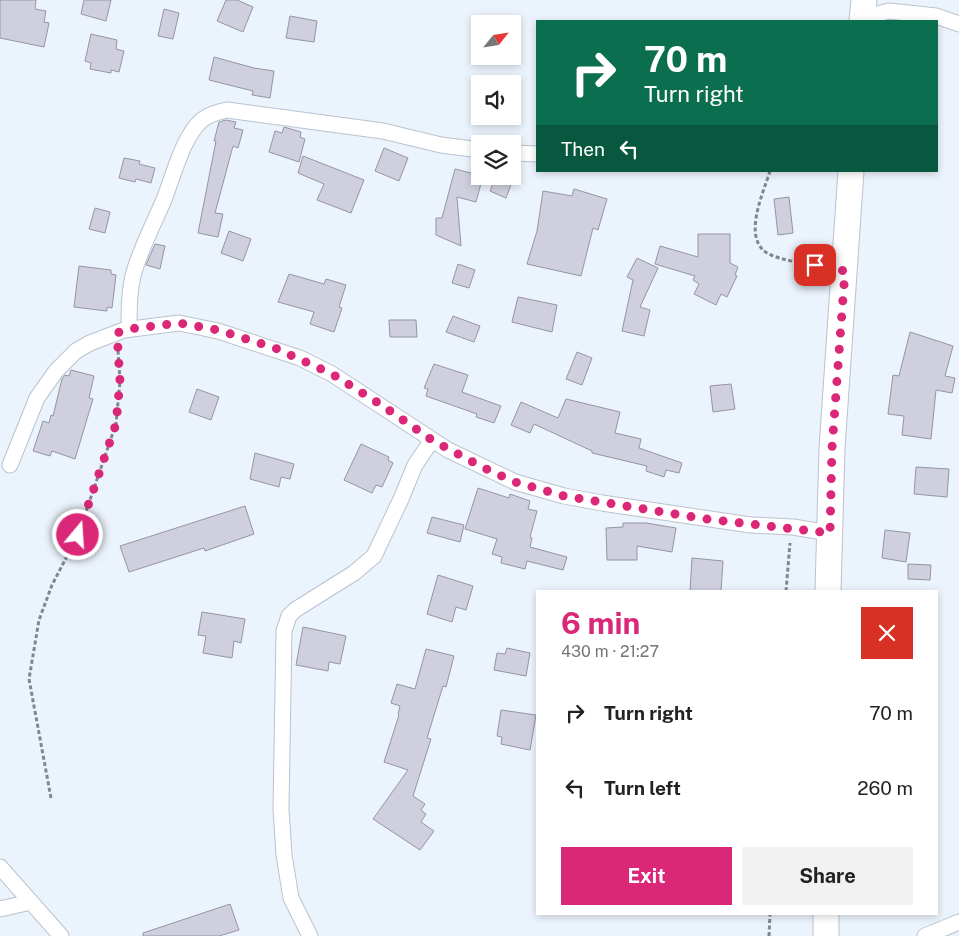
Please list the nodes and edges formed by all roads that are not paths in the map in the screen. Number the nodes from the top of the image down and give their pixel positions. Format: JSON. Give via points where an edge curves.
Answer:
{"nodes":[{"id":1,"x":863,"y":13,"type":"edge"},
{"id":2,"x":959,"y":24,"type":"edge"},
{"id":3,"x":471,"y":149,"type":"edge"},
{"id":4,"x":521,"y":153,"type":"edge"},
{"id":5,"x":536,"y":154,"type":"edge"},
{"id":6,"x":851,"y":172,"type":"edge"},
{"id":7,"x":123,"y":331,"type":"junction"},
{"id":8,"x":432,"y":440,"type":"junction"},
{"id":9,"x":10,"y":465,"type":"dead end"},
{"id":10,"x":830,"y":533,"type":"junction"},
{"id":11,"x":828,"y":590,"type":"edge"},
{"id":12,"x":0,"y":867,"type":"edge"},
{"id":13,"x":31,"y":902,"type":"junction"},
{"id":14,"x":0,"y":909,"type":"edge"},
{"id":15,"x":826,"y":915,"type":"edge"},
{"id":16,"x":959,"y":922,"type":"edge"},
{"id":17,"x":61,"y":936,"type":"edge"},
{"id":18,"x":310,"y":936,"type":"edge"},
{"id":19,"x":826,"y":936,"type":"edge"},
{"id":20,"x":925,"y":936,"type":"edge"}],
"edges":[{"from":1,"to":2,"type":"street","via":[[889,11],[936,16]]},
{"from":3,"to":7,"type":"street","via":[[383,131],[227,110],[216,112],[203,119],[185,145],[133,274]]},
{"from":4,"to":5,"type":"street"},
{"from":6,"to":10,"type":"main road","via":[[832,448]]},
{"from":7,"to":8,"type":"street","via":[[179,323],[197,325],[275,348],[332,374]]},
{"from":7,"to":9,"type":"street","via":[[76,351],[56,371],[37,398]]},
{"from":8,"to":10,"type":"street","via":[[515,482],[564,496],[706,519]]},
{"from":8,"to":18,"type":"street","via":[[414,465],[374,556],[354,573],[295,610],[289,616],[284,631],[281,809],[284,855],[290,898]]},
{"from":10,"to":11,"type":"main road"},
{"from":12,"to":13,"type":"street"},
{"from":13,"to":14,"type":"street"},
{"from":13,"to":17,"type":"street"},
{"from":15,"to":19,"type":"main road"},
{"from":16,"to":20,"type":"street"}]}
